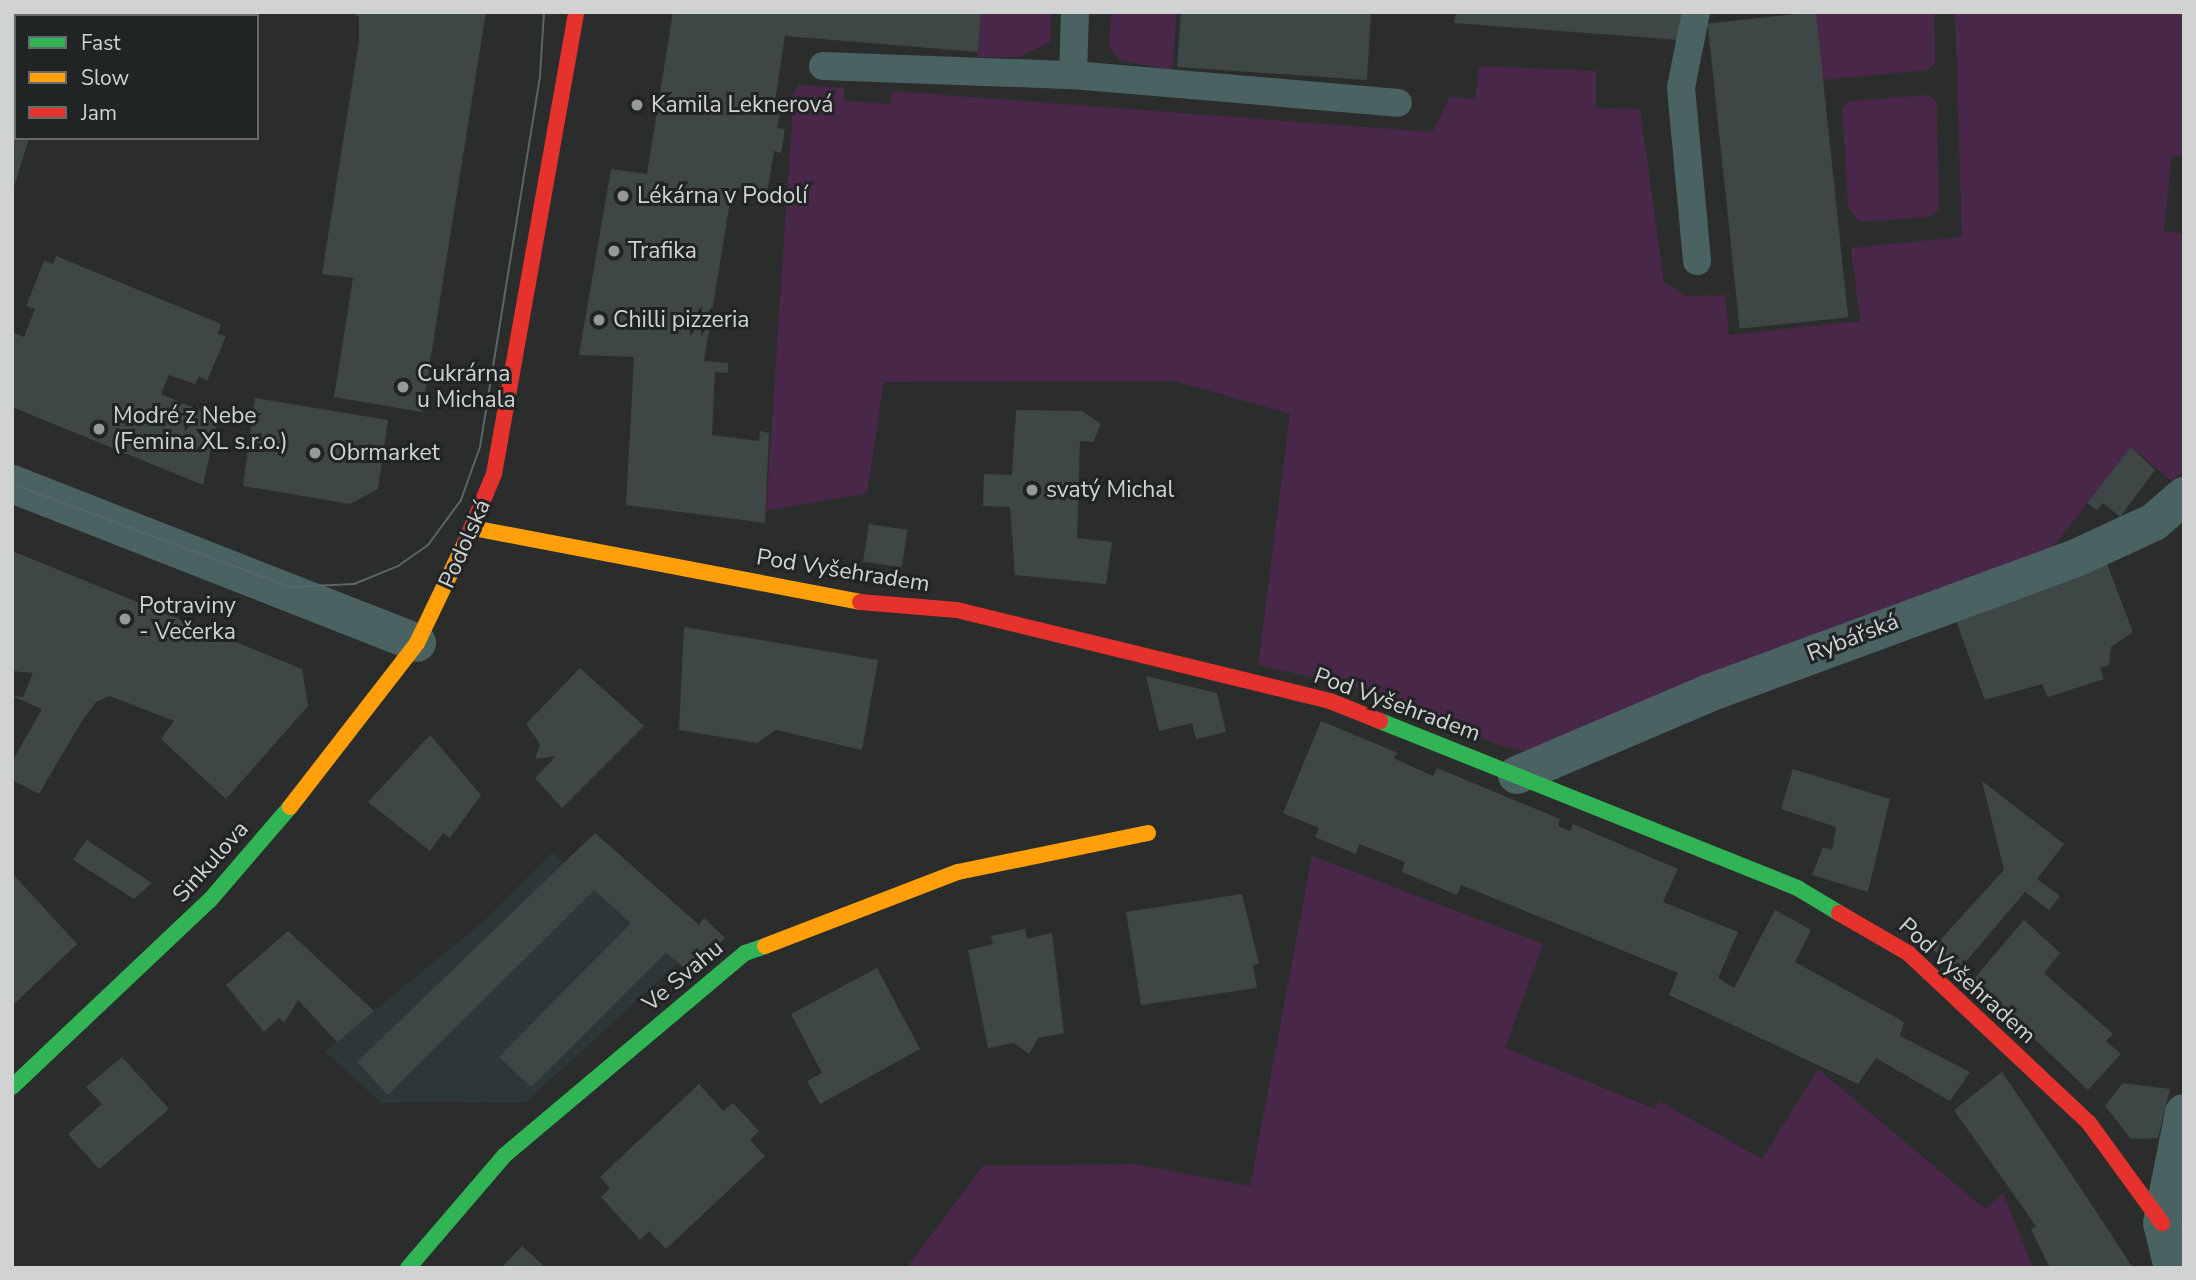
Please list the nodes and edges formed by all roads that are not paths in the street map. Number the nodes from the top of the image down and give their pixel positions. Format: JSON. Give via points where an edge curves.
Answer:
{"nodes":[{"id":1,"x":576,"y":12,"type":"edge"},
{"id":2,"x":1075,"y":12,"type":"edge"},
{"id":3,"x":1696,"y":12,"type":"edge"},
{"id":4,"x":823,"y":66,"type":"dead end"},
{"id":5,"x":1073,"y":75,"type":"junction"},
{"id":6,"x":1398,"y":103,"type":"dead end"},
{"id":7,"x":1697,"y":261,"type":"dead end"},
{"id":8,"x":12,"y":484,"type":"edge"},
{"id":9,"x":2184,"y":496,"type":"edge"},
{"id":10,"x":473,"y":528,"type":"junction"},
{"id":11,"x":417,"y":643,"type":"junction"},
{"id":12,"x":1517,"y":775,"type":"junction"},
{"id":13,"x":1148,"y":833,"type":"dead end"},
{"id":14,"x":12,"y":1087,"type":"edge"},
{"id":15,"x":2184,"y":1113,"type":"edge"},
{"id":16,"x":2162,"y":1223,"type":"junction"},
{"id":17,"x":408,"y":1268,"type":"edge"},
{"id":18,"x":2173,"y":1268,"type":"edge"}],
"edges":[{"from":1,"to":10,"type":"street","name":"Podolská","via":[[494,474]]},
{"from":2,"to":5,"type":"lane"},
{"from":3,"to":7,"type":"lane","via":[[1681,88]]},
{"from":4,"to":5,"type":"lane"},
{"from":5,"to":6,"type":"lane"},
{"from":8,"to":11,"type":"street"},
{"from":9,"to":12,"type":"street","name":"Rybářská","via":[[2154,522],[2076,558],[1709,693]]},
{"from":10,"to":11,"type":"street","name":"Podolská"},
{"from":10,"to":12,"type":"street","name":"Pod Vyšehradem","via":[[865,603],[957,610],[1330,701]]},
{"from":11,"to":14,"type":"street","name":"Sinkulova","via":[[342,748],[211,900]]},
{"from":12,"to":16,"type":"street","name":"Pod Vyšehradem","via":[[1799,889],[1908,953],[2089,1123]]},
{"from":13,"to":17,"type":"street","name":"Ve Svahu","via":[[958,872],[745,953],[505,1155]]},
{"from":15,"to":16,"type":"street"},
{"from":16,"to":18,"type":"street"}]}
